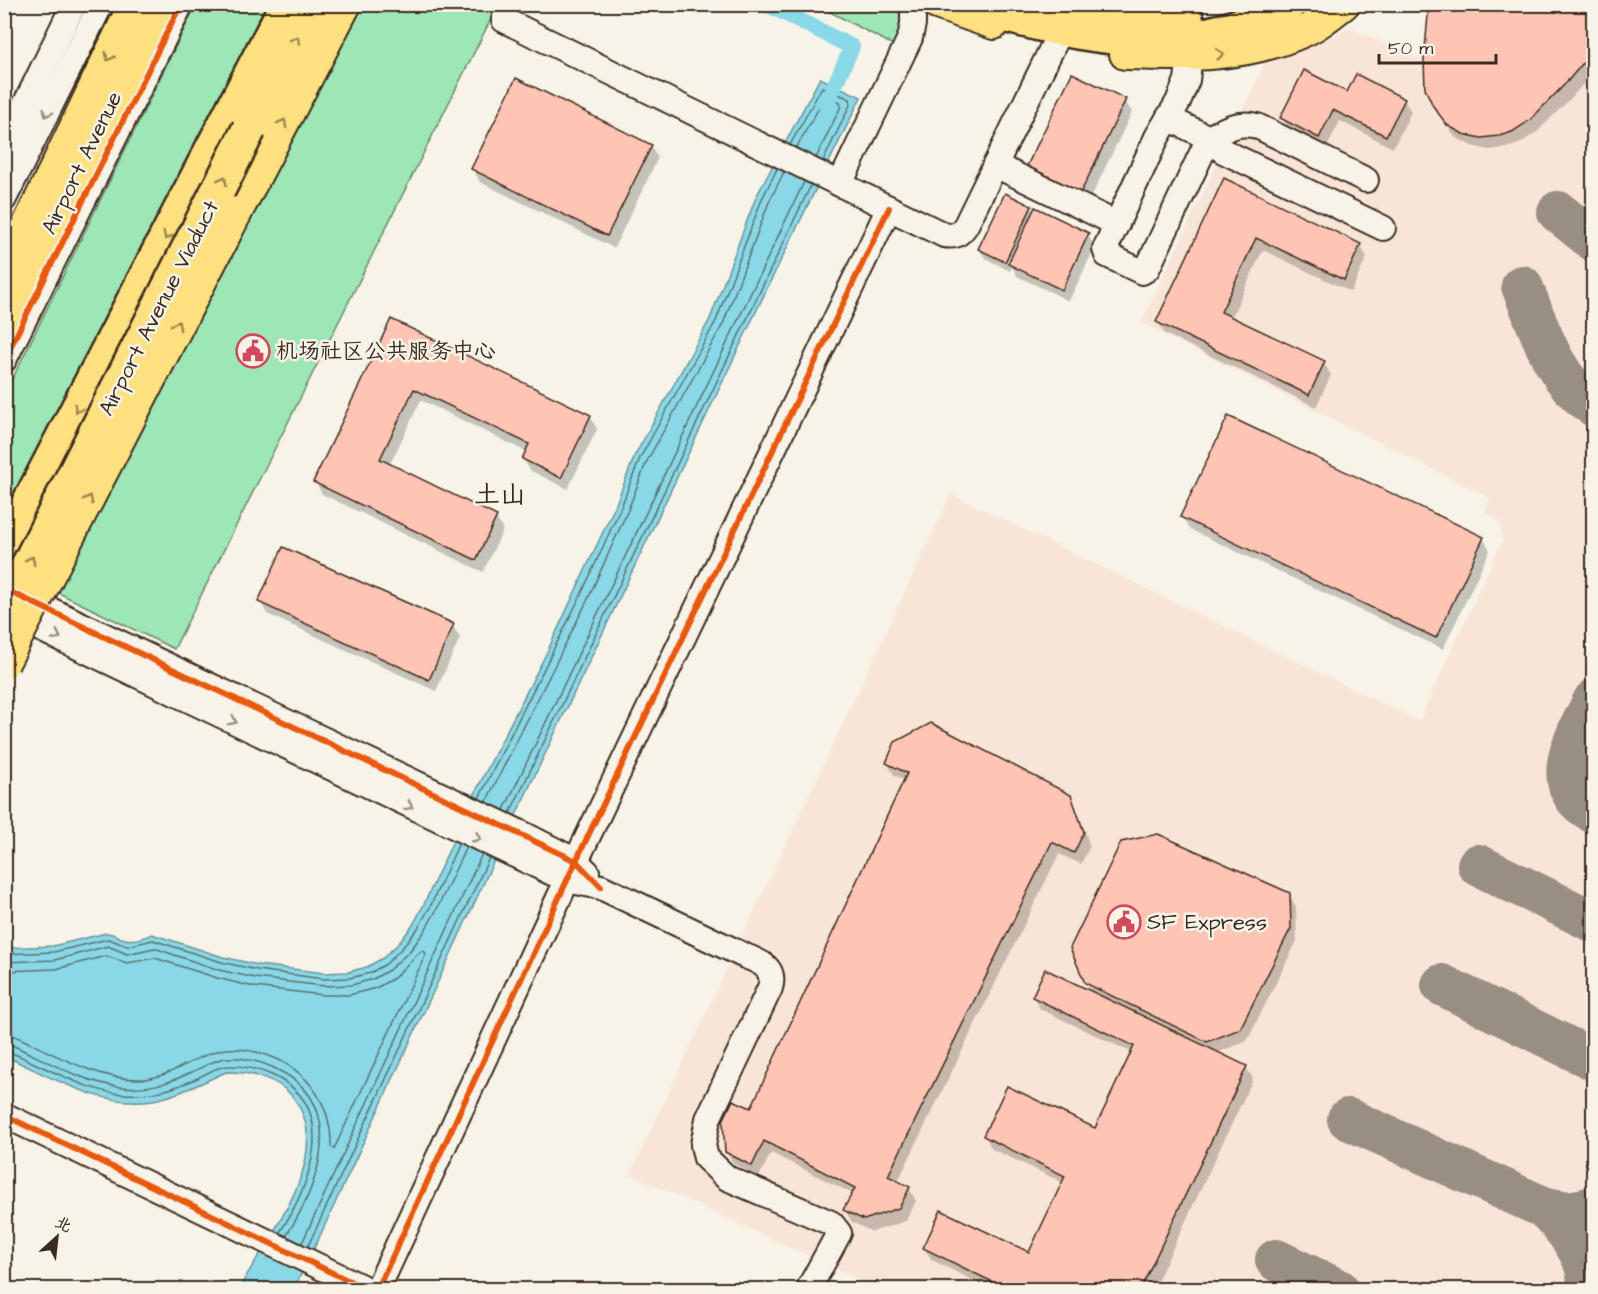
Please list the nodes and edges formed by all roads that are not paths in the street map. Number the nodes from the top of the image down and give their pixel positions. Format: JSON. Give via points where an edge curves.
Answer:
{"nodes":[{"id":1,"x":74,"y":4,"type":"edge"},
{"id":2,"x":101,"y":4,"type":"edge"},
{"id":3,"x":134,"y":4,"type":"edge"},
{"id":4,"x":160,"y":4,"type":"edge"},
{"id":5,"x":181,"y":4,"type":"edge"},
{"id":6,"x":287,"y":4,"type":"edge"},
{"id":7,"x":315,"y":4,"type":"edge"},
{"id":8,"x":346,"y":4,"type":"edge"},
{"id":9,"x":913,"y":4,"type":"edge"},
{"id":10,"x":937,"y":4,"type":"edge"},
{"id":11,"x":969,"y":4,"type":"edge"},
{"id":12,"x":1078,"y":4,"type":"edge"},
{"id":13,"x":1344,"y":4,"type":"edge"},
{"id":14,"x":1277,"y":10,"type":"edge"},
{"id":15,"x":504,"y":20,"type":"dead end"},
{"id":16,"x":1055,"y":42,"type":"junction"},
{"id":17,"x":1190,"y":55,"type":"junction"},
{"id":18,"x":1168,"y":118,"type":"junction"},
{"id":19,"x":1209,"y":138,"type":"junction"},
{"id":20,"x":4,"y":148,"type":"edge"},
{"id":21,"x":995,"y":165,"type":"junction"},
{"id":22,"x":1366,"y":180,"type":"dead end"},
{"id":23,"x":834,"y":181,"type":"junction"},
{"id":24,"x":4,"y":198,"type":"edge"},
{"id":25,"x":889,"y":208,"type":"junction"},
{"id":26,"x":1117,"y":224,"type":"junction"},
{"id":27,"x":1383,"y":228,"type":"dead end"},
{"id":28,"x":4,"y":274,"type":"edge"},
{"id":29,"x":4,"y":322,"type":"edge"},
{"id":30,"x":4,"y":360,"type":"edge"},
{"id":31,"x":4,"y":551,"type":"edge"},
{"id":32,"x":4,"y":589,"type":"edge"},
{"id":33,"x":4,"y":612,"type":"edge"},
{"id":34,"x":4,"y":663,"type":"edge"},
{"id":35,"x":450,"y":812,"type":"junction"},
{"id":36,"x":571,"y":870,"type":"junction"},
{"id":37,"x":4,"y":1115,"type":"edge"},
{"id":38,"x":368,"y":1290,"type":"edge"},
{"id":39,"x":376,"y":1290,"type":"edge"},
{"id":40,"x":808,"y":1290,"type":"edge"}],
"edges":[{"from":1,"to":20,"type":"street"},
{"from":2,"to":24,"type":"street","one_way":true},
{"from":3,"to":28,"type":"main road","name":"Airport Avenue","one_way":true},
{"from":4,"to":29,"type":"main road","name":"Airport Avenue"},
{"from":5,"to":30,"type":"street"},
{"from":6,"to":31,"type":"highway","one_way":true},
{"from":33,"to":7,"type":"highway","name":"Airport Avenue Viaduct","one_way":true,"bridge":true},
{"from":34,"to":8,"type":"main road","one_way":true,"bridge":true},
{"from":9,"to":23,"type":"street","via":[[910,38]]},
{"from":10,"to":16,"type":"main road"},
{"from":11,"to":14,"type":"highway","via":[[1037,24],[1137,39],[1183,38],[1225,30]]},
{"from":12,"to":14,"type":"highway","via":[[1147,16]]},
{"from":17,"to":13,"type":"main road","one_way":true,"via":[[1260,48],[1304,32]]},
{"from":15,"to":23,"type":"street"},
{"from":16,"to":17,"type":"main road","via":[[1108,53]]},
{"from":16,"to":21,"type":"street"},
{"from":17,"to":18,"type":"street","via":[[1187,80]]},
{"from":18,"to":19,"type":"street"},
{"from":18,"to":26,"type":"street"},
{"from":19,"to":22,"type":"street","via":[[1244,123],[1257,126]]},
{"from":19,"to":26,"type":"street","via":[[1147,269],[1142,272],[1107,255],[1105,249]]},
{"from":19,"to":27,"type":"street","via":[[1223,151]]},
{"from":21,"to":25,"type":"street","via":[[958,235],[944,235]]},
{"from":21,"to":26,"type":"street"},
{"from":23,"to":25,"type":"street"},
{"from":25,"to":36,"type":"street"},
{"from":32,"to":35,"type":"street"},
{"from":33,"to":35,"type":"street","one_way":true},
{"from":35,"to":36,"type":"street"},
{"from":36,"to":39,"type":"street"},
{"from":36,"to":40,"type":"street","via":[[769,969],[770,988],[708,1119],[703,1145],[706,1158],[727,1178],[836,1227],[839,1233]]},
{"from":37,"to":38,"type":"street"}]}
